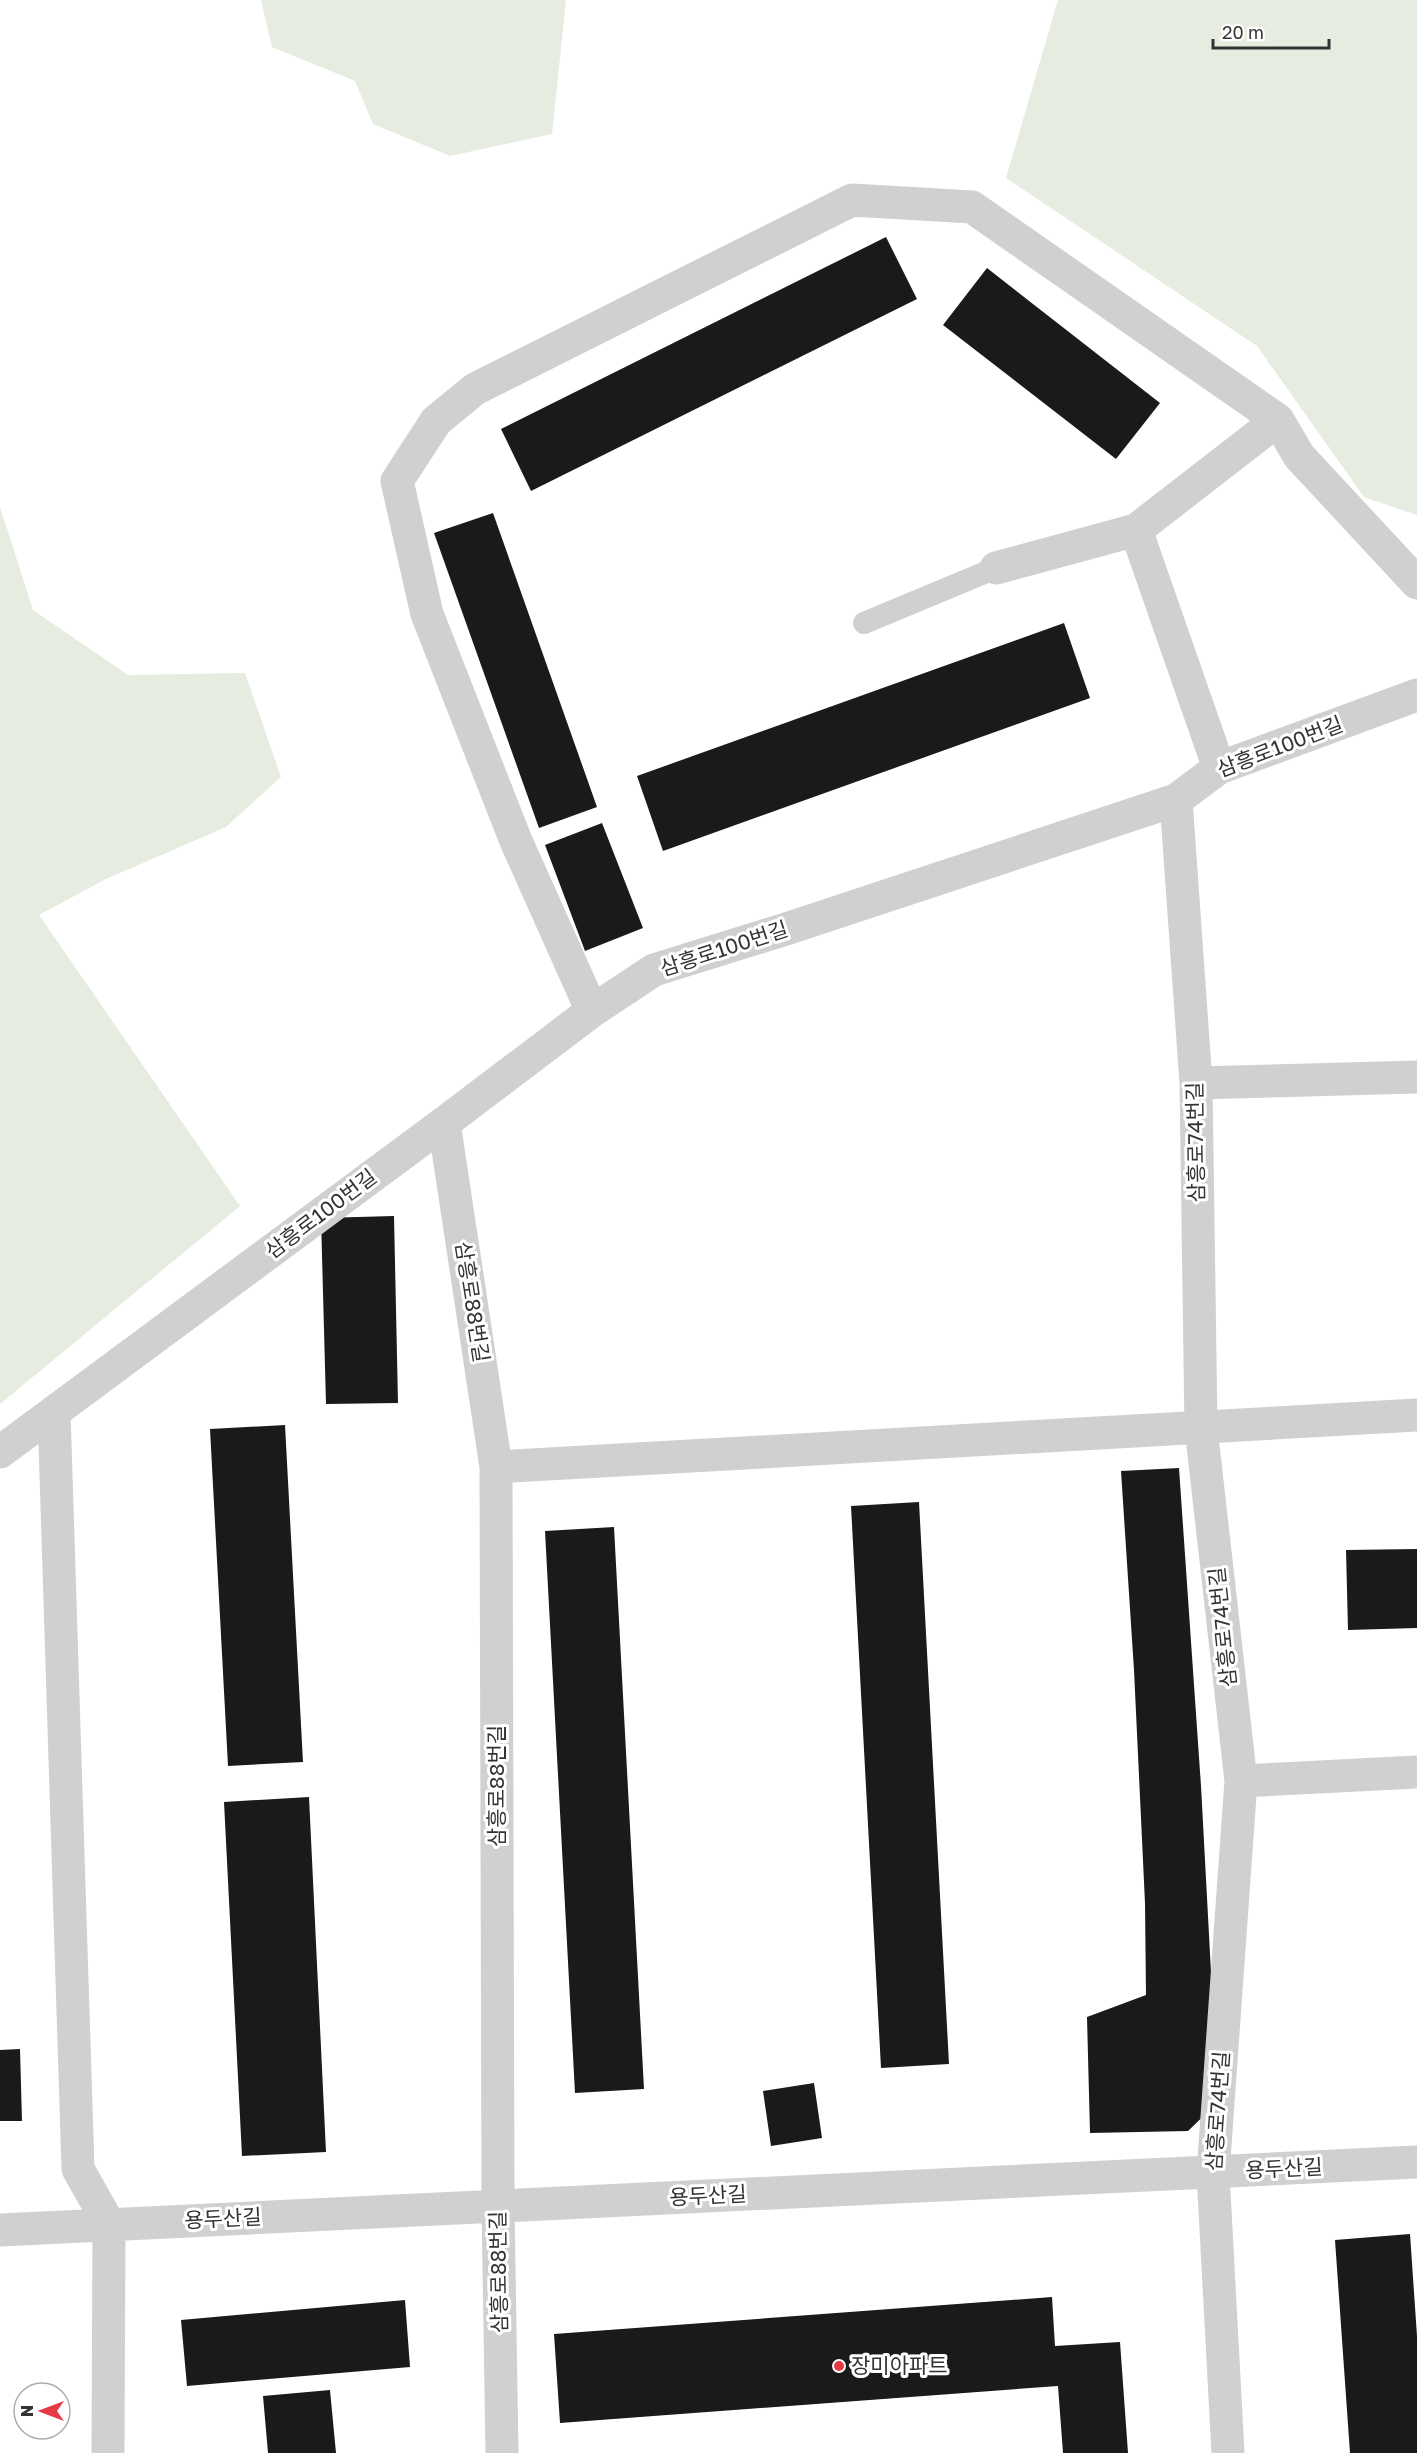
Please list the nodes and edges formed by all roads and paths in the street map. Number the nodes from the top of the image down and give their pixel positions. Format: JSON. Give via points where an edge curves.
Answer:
{"nodes":[{"id":1,"x":1278,"y":420,"type":"junction"},
{"id":2,"x":1136,"y":530,"type":"junction"},
{"id":3,"x":996,"y":568,"type":"joint"},
{"id":4,"x":1417,"y":583,"type":"edge"},
{"id":5,"x":864,"y":623,"type":"dead end"},
{"id":6,"x":1417,"y":695,"type":"edge"},
{"id":7,"x":1219,"y":768,"type":"junction"},
{"id":8,"x":1176,"y":800,"type":"junction"},
{"id":9,"x":592,"y":1011,"type":"junction"},
{"id":10,"x":1417,"y":1077,"type":"edge"},
{"id":11,"x":1196,"y":1083,"type":"junction"},
{"id":12,"x":444,"y":1123,"type":"junction"},
{"id":13,"x":54,"y":1413,"type":"junction"},
{"id":14,"x":1417,"y":1415,"type":"edge"},
{"id":15,"x":1201,"y":1428,"type":"junction"},
{"id":16,"x":0,"y":1452,"type":"edge"},
{"id":17,"x":496,"y":1467,"type":"junction"},
{"id":18,"x":1417,"y":1772,"type":"edge"},
{"id":19,"x":1241,"y":1781,"type":"junction"},
{"id":20,"x":1417,"y":2162,"type":"edge"},
{"id":21,"x":1213,"y":2173,"type":"junction"},
{"id":22,"x":498,"y":2206,"type":"junction"},
{"id":23,"x":109,"y":2224,"type":"junction"},
{"id":24,"x":0,"y":2230,"type":"edge"},
{"id":25,"x":108,"y":2453,"type":"edge"},
{"id":26,"x":502,"y":2453,"type":"edge"},
{"id":27,"x":1228,"y":2453,"type":"edge"}],
"edges":[{"from":1,"to":2,"type":"street"},
{"from":1,"to":4,"type":"street","via":[[1299,456]]},
{"from":1,"to":9,"type":"street","via":[[972,207],[852,200],[475,389],[436,421],[397,481],[427,614],[516,841]]},
{"from":2,"to":3,"type":"street"},
{"from":2,"to":7,"type":"street"},
{"from":3,"to":5,"type":"lane"},
{"from":6,"to":7,"type":"street","name":"삼흥로100번길"},
{"from":7,"to":8,"type":"street","name":"삼흥로100번길"},
{"from":8,"to":9,"type":"street","name":"삼흥로100번길","via":[[654,970]]},
{"from":8,"to":11,"type":"street","name":"삼흥로74번길"},
{"from":9,"to":12,"type":"street","name":"삼흥로100번길"},
{"from":10,"to":11,"type":"street"},
{"from":11,"to":15,"type":"street","name":"삼흥로74번길"},
{"from":12,"to":13,"type":"street","name":"삼흥로100번길"},
{"from":12,"to":17,"type":"street","name":"삼흥로88번길"},
{"from":13,"to":16,"type":"street","name":"삼흥로100번길"},
{"from":13,"to":23,"type":"street","via":[[78,2169]]},
{"from":14,"to":15,"type":"street"},
{"from":15,"to":17,"type":"street"},
{"from":15,"to":19,"type":"street","name":"삼흥로74번길"},
{"from":17,"to":22,"type":"street","name":"삼흥로88번길"},
{"from":18,"to":19,"type":"street"},
{"from":19,"to":21,"type":"street","name":"삼흥로74번길"},
{"from":20,"to":21,"type":"street","name":"용두산길"},
{"from":21,"to":22,"type":"street","name":"용두산길"},
{"from":21,"to":27,"type":"street","name":"삼흥로74번길"},
{"from":22,"to":23,"type":"street","name":"용두산길"},
{"from":22,"to":26,"type":"street","name":"삼흥로88번길"},
{"from":23,"to":24,"type":"street","name":"용두산길"},
{"from":23,"to":25,"type":"street"}]}
